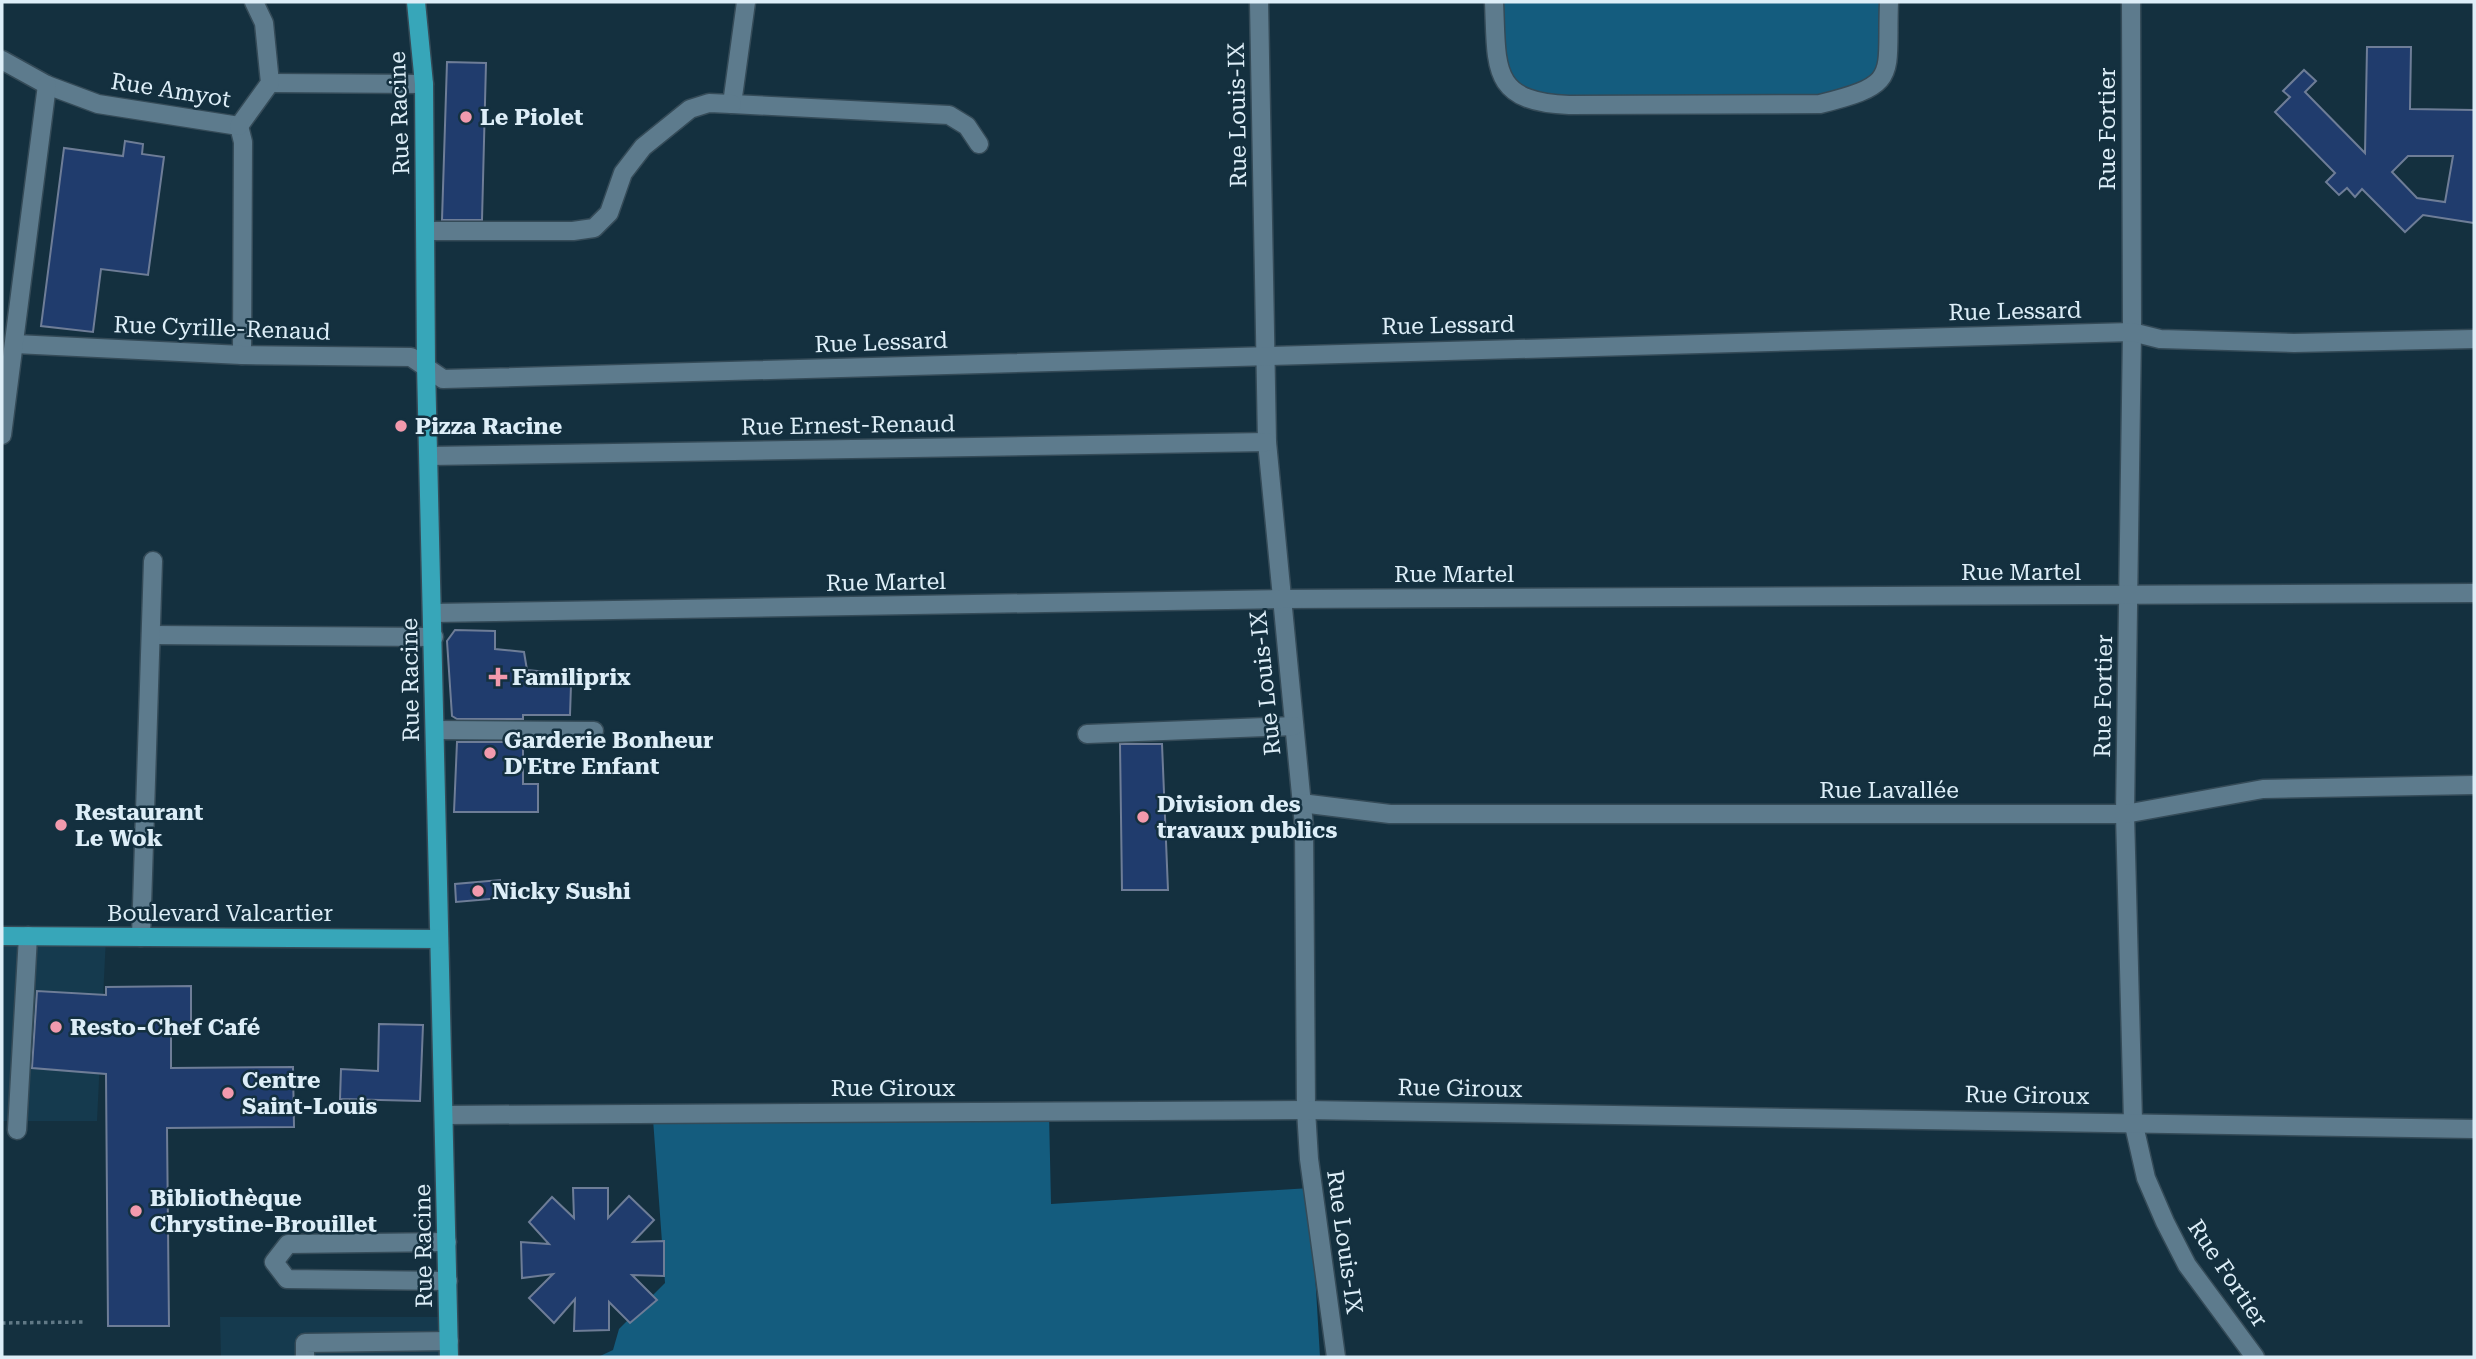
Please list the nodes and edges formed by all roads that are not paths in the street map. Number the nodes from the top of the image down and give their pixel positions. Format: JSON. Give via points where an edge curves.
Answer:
{"nodes":[{"id":1,"x":254,"y":2,"type":"edge"},
{"id":2,"x":416,"y":2,"type":"edge"},
{"id":3,"x":746,"y":2,"type":"edge"},
{"id":4,"x":1259,"y":2,"type":"edge"},
{"id":5,"x":1494,"y":2,"type":"edge"},
{"id":6,"x":1889,"y":2,"type":"edge"},
{"id":7,"x":2131,"y":2,"type":"edge"},
{"id":8,"x":2,"y":60,"type":"edge"},
{"id":9,"x":270,"y":83,"type":"junction"},
{"id":10,"x":424,"y":84,"type":"junction"},
{"id":11,"x":47,"y":85,"type":"junction"},
{"id":12,"x":732,"y":104,"type":"junction"},
{"id":13,"x":239,"y":126,"type":"junction"},
{"id":14,"x":979,"y":144,"type":"dead end"},
{"id":15,"x":426,"y":231,"type":"junction"},
{"id":16,"x":2132,"y":332,"type":"junction"},
{"id":17,"x":2474,"y":339,"type":"edge"},
{"id":18,"x":15,"y":344,"type":"junction"},
{"id":19,"x":242,"y":355,"type":"junction"},
{"id":20,"x":1266,"y":355,"type":"junction"},
{"id":21,"x":426,"y":366,"type":"junction"},
{"id":22,"x":2,"y":435,"type":"edge"},
{"id":23,"x":1267,"y":442,"type":"junction"},
{"id":24,"x":429,"y":456,"type":"junction"},
{"id":25,"x":153,"y":561,"type":"dead end"},
{"id":26,"x":2474,"y":593,"type":"edge"},
{"id":27,"x":2130,"y":596,"type":"junction"},
{"id":28,"x":1282,"y":599,"type":"junction"},
{"id":29,"x":433,"y":613,"type":"junction"},
{"id":30,"x":151,"y":635,"type":"junction"},
{"id":31,"x":434,"y":637,"type":"junction"},
{"id":32,"x":1294,"y":726,"type":"junction"},
{"id":33,"x":435,"y":730,"type":"junction"},
{"id":34,"x":594,"y":731,"type":"dead end"},
{"id":35,"x":1087,"y":734,"type":"dead end"},
{"id":36,"x":2474,"y":785,"type":"edge"},
{"id":37,"x":1301,"y":803,"type":"junction"},
{"id":38,"x":2125,"y":814,"type":"junction"},
{"id":39,"x":2,"y":936,"type":"edge"},
{"id":40,"x":29,"y":936,"type":"junction"},
{"id":41,"x":141,"y":937,"type":"junction"},
{"id":42,"x":439,"y":939,"type":"junction"},
{"id":43,"x":1306,"y":1110,"type":"junction"},
{"id":44,"x":445,"y":1115,"type":"junction"},
{"id":45,"x":2133,"y":1121,"type":"junction"},
{"id":46,"x":2474,"y":1129,"type":"edge"},
{"id":47,"x":17,"y":1130,"type":"dead end"},
{"id":48,"x":447,"y":1242,"type":"junction"},
{"id":49,"x":448,"y":1280,"type":"junction"},
{"id":50,"x":449,"y":1349,"type":"edge"},
{"id":51,"x":305,"y":1357,"type":"edge"},
{"id":52,"x":1336,"y":1357,"type":"edge"},
{"id":53,"x":2255,"y":1357,"type":"edge"}],
"edges":[{"from":1,"to":9,"type":"street","via":[[264,23]]},
{"from":2,"to":10,"type":"main road","name":"Rue Racine"},
{"from":3,"to":12,"type":"street"},
{"from":4,"to":20,"type":"street","name":"Rue Louis-IX"},
{"from":5,"to":6,"type":"street","via":[[1496,61],[1505,83],[1519,96],[1543,104],[1821,104],[1852,96],[1873,88],[1888,70]]},
{"from":7,"to":16,"type":"street","name":"Rue Fortier"},
{"from":8,"to":11,"type":"street","name":"Rue Amyot"},
{"from":9,"to":10,"type":"street"},
{"from":9,"to":13,"type":"street"},
{"from":10,"to":15,"type":"main road","name":"Rue Racine"},
{"from":11,"to":13,"type":"street","name":"Rue Amyot","via":[[99,104]]},
{"from":11,"to":18,"type":"street"},
{"from":12,"to":14,"type":"street","via":[[948,115],[967,125]]},
{"from":12,"to":15,"type":"street","via":[[709,103],[690,109],[643,147],[623,173],[609,213],[594,228]]},
{"from":13,"to":19,"type":"street","name":"Rue Amyot","via":[[243,142]]},
{"from":15,"to":21,"type":"main road","name":"Rue Racine"},
{"from":16,"to":17,"type":"street","name":"Rue Lessard","via":[[2160,339],[2294,343]]},
{"from":16,"to":20,"type":"street","name":"Rue Lessard"},
{"from":16,"to":27,"type":"street","name":"Rue Fortier"},
{"from":18,"to":19,"type":"street","name":"Rue Cyrille-Renaud"},
{"from":18,"to":22,"type":"street"},
{"from":19,"to":21,"type":"street","name":"Rue Cyrille-Renaud","via":[[411,357]]},
{"from":20,"to":21,"type":"street","name":"Rue Lessard","via":[[443,379]]},
{"from":20,"to":23,"type":"street","name":"Rue Louis-IX"},
{"from":21,"to":24,"type":"main road","name":"Rue Racine"},
{"from":23,"to":24,"type":"street","name":"Rue Ernest-Renaud"},
{"from":23,"to":28,"type":"street","name":"Rue Louis-IX"},
{"from":24,"to":29,"type":"main road","name":"Rue Racine"},
{"from":25,"to":30,"type":"street"},
{"from":26,"to":27,"type":"street","name":"Rue Martel"},
{"from":27,"to":28,"type":"street","name":"Rue Martel"},
{"from":27,"to":38,"type":"street","name":"Rue Fortier"},
{"from":28,"to":29,"type":"street","name":"Rue Martel"},
{"from":28,"to":32,"type":"street","name":"Rue Louis-IX"},
{"from":29,"to":31,"type":"main road","name":"Rue Racine"},
{"from":30,"to":31,"type":"street"},
{"from":30,"to":41,"type":"street"},
{"from":31,"to":33,"type":"main road","name":"Rue Racine"},
{"from":32,"to":35,"type":"street"},
{"from":32,"to":37,"type":"street","name":"Rue Louis-IX"},
{"from":33,"to":34,"type":"street"},
{"from":33,"to":42,"type":"main road","name":"Rue Racine"},
{"from":36,"to":38,"type":"street","name":"Rue Lavallée","via":[[2263,789]]},
{"from":37,"to":38,"type":"street","name":"Rue Lavallée","via":[[1390,814]]},
{"from":37,"to":43,"type":"street","name":"Rue Louis-IX"},
{"from":38,"to":45,"type":"street","name":"Rue Fortier"},
{"from":39,"to":40,"type":"main road","name":"Boulevard Valcartier"},
{"from":40,"to":41,"type":"main road","name":"Boulevard Valcartier"},
{"from":40,"to":47,"type":"street"},
{"from":41,"to":42,"type":"main road","name":"Boulevard Valcartier"},
{"from":42,"to":44,"type":"main road","name":"Rue Racine"},
{"from":43,"to":44,"type":"street","name":"Rue Giroux"},
{"from":43,"to":45,"type":"street","name":"Rue Giroux"},
{"from":43,"to":52,"type":"street","name":"Rue Louis-IX"},
{"from":44,"to":48,"type":"main road","name":"Rue Racine"},
{"from":45,"to":46,"type":"street","name":"Rue Giroux"},
{"from":45,"to":53,"type":"street","name":"Rue Fortier","via":[[2146,1178],[2187,1265]]},
{"from":48,"to":49,"type":"main road","name":"Rue Racine"},
{"from":48,"to":49,"type":"street","via":[[288,1244],[274,1262],[287,1279]]},
{"from":49,"to":50,"type":"main road","name":"Rue Racine"},
{"from":50,"to":51,"type":"street","via":[[305,1343]]}]}
